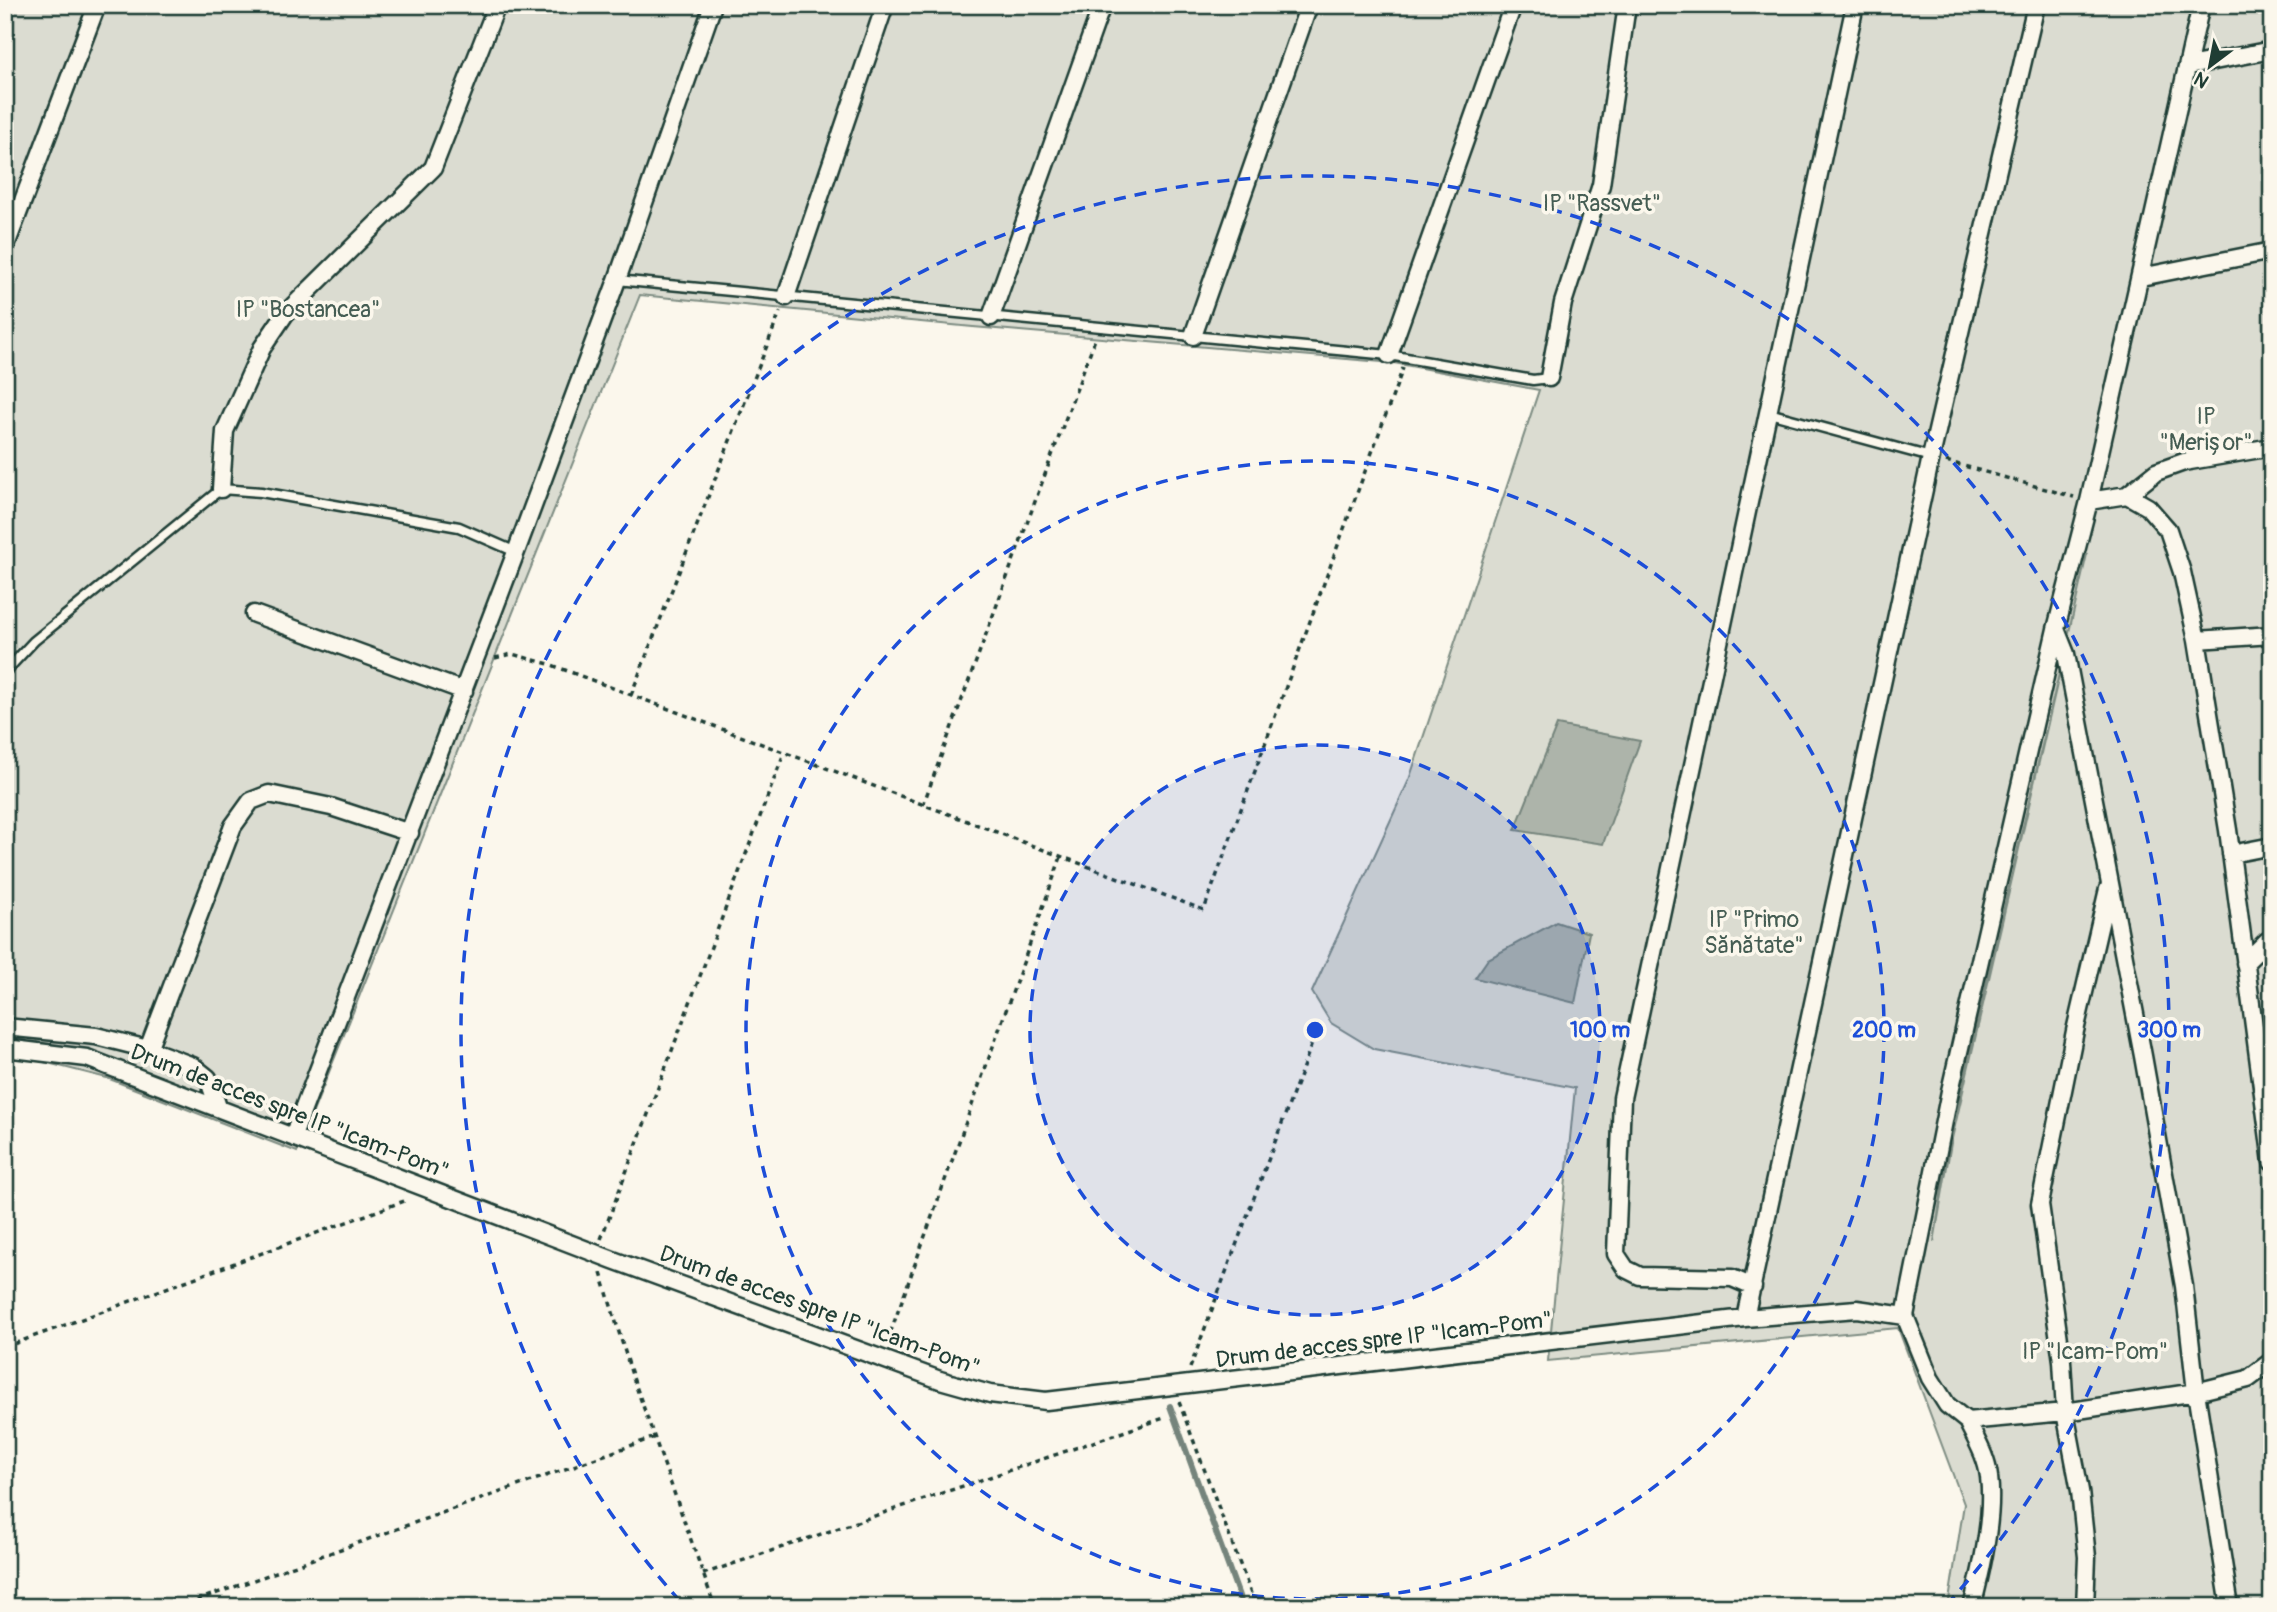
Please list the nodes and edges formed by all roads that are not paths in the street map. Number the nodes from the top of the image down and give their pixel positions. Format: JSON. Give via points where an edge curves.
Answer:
{"nodes":[{"id":1,"x":97,"y":5,"type":"edge"},
{"id":2,"x":497,"y":5,"type":"edge"},
{"id":3,"x":713,"y":5,"type":"edge"},
{"id":4,"x":885,"y":5,"type":"edge"},
{"id":5,"x":1102,"y":5,"type":"edge"},
{"id":6,"x":1309,"y":5,"type":"edge"},
{"id":7,"x":1513,"y":5,"type":"edge"},
{"id":8,"x":1628,"y":5,"type":"edge"},
{"id":9,"x":1855,"y":5,"type":"edge"},
{"id":10,"x":2036,"y":5,"type":"edge"},
{"id":11,"x":2201,"y":5,"type":"edge"},
{"id":12,"x":2272,"y":50,"type":"edge"},
{"id":13,"x":2188,"y":66,"type":"junction"},
{"id":14,"x":5,"y":248,"type":"edge"},
{"id":15,"x":2272,"y":251,"type":"edge"},
{"id":16,"x":2141,"y":277,"type":"junction"},
{"id":17,"x":617,"y":280,"type":"junction"},
{"id":18,"x":786,"y":297,"type":"junction"},
{"id":19,"x":990,"y":317,"type":"junction"},
{"id":20,"x":1193,"y":336,"type":"junction"},
{"id":21,"x":1389,"y":355,"type":"junction"},
{"id":22,"x":1549,"y":378,"type":"joint"},
{"id":23,"x":1769,"y":413,"type":"junction"},
{"id":24,"x":2272,"y":447,"type":"edge"},
{"id":25,"x":1931,"y":457,"type":"junction"},
{"id":26,"x":221,"y":489,"type":"junction"},
{"id":27,"x":2127,"y":495,"type":"junction"},
{"id":28,"x":2089,"y":501,"type":"junction"},
{"id":29,"x":516,"y":552,"type":"junction"},
{"id":30,"x":254,"y":614,"type":"dead end"},
{"id":31,"x":2056,"y":629,"type":"junction"},
{"id":32,"x":2272,"y":635,"type":"edge"},
{"id":33,"x":2197,"y":640,"type":"junction"},
{"id":34,"x":5,"y":672,"type":"edge"},
{"id":35,"x":464,"y":691,"type":"junction"},
{"id":36,"x":410,"y":833,"type":"junction"},
{"id":37,"x":2272,"y":846,"type":"edge"},
{"id":38,"x":2231,"y":854,"type":"junction"},
{"id":39,"x":2109,"y":883,"type":"junction"},
{"id":40,"x":2272,"y":940,"type":"edge"},
{"id":41,"x":2245,"y":963,"type":"junction"},
{"id":42,"x":5,"y":1027,"type":"edge"},
{"id":43,"x":5,"y":1048,"type":"edge"},
{"id":44,"x":148,"y":1049,"type":"junction"},
{"id":45,"x":218,"y":1107,"type":"junction"},
{"id":46,"x":2270,"y":1132,"type":"edge"},
{"id":47,"x":293,"y":1136,"type":"junction"},
{"id":48,"x":2272,"y":1162,"type":"edge"},
{"id":49,"x":1753,"y":1286,"type":"junction"},
{"id":50,"x":1905,"y":1316,"type":"junction"},
{"id":51,"x":1745,"y":1318,"type":"junction"},
{"id":52,"x":2272,"y":1361,"type":"edge"},
{"id":53,"x":2196,"y":1392,"type":"junction"},
{"id":54,"x":2065,"y":1412,"type":"junction"},
{"id":55,"x":1967,"y":1421,"type":"junction"},
{"id":56,"x":1972,"y":1607,"type":"edge"},
{"id":57,"x":2085,"y":1607,"type":"edge"},
{"id":58,"x":2230,"y":1607,"type":"edge"}],
"edges":[{"from":1,"to":14,"type":"street"},
{"from":2,"to":26,"type":"street","via":[[433,168],[285,314],[262,348],[225,431]]},
{"from":3,"to":17,"type":"street"},
{"from":4,"to":18,"type":"street"},
{"from":5,"to":19,"type":"street"},
{"from":6,"to":20,"type":"street"},
{"from":7,"to":21,"type":"street"},
{"from":8,"to":22,"type":"street","via":[[1601,185],[1563,303]]},
{"from":9,"to":23,"type":"street"},
{"from":10,"to":25,"type":"street"},
{"from":11,"to":13,"type":"street"},
{"from":12,"to":13,"type":"street"},
{"from":13,"to":16,"type":"street"},
{"from":15,"to":16,"type":"street"},
{"from":16,"to":28,"type":"street"},
{"from":17,"to":18,"type":"lane"},
{"from":17,"to":29,"type":"street"},
{"from":18,"to":19,"type":"lane"},
{"from":19,"to":20,"type":"lane"},
{"from":20,"to":21,"type":"lane"},
{"from":21,"to":22,"type":"lane","via":[[1533,380]]},
{"from":23,"to":25,"type":"lane"},
{"from":23,"to":49,"type":"street","via":[[1622,1098],[1616,1254],[1626,1269],[1640,1276],[1731,1278]]},
{"from":24,"to":27,"type":"street","via":[[2184,462],[2157,472]]},
{"from":25,"to":49,"type":"street"},
{"from":26,"to":29,"type":"lane","via":[[459,527]]},
{"from":26,"to":34,"type":"lane","via":[[34,641]]},
{"from":27,"to":28,"type":"street"},
{"from":27,"to":33,"type":"street","via":[[2148,507],[2168,530]]},
{"from":28,"to":31,"type":"street"},
{"from":29,"to":35,"type":"street"},
{"from":30,"to":35,"type":"street"},
{"from":31,"to":39,"type":"street","via":[[2066,654]]},
{"from":31,"to":50,"type":"street","via":[[1950,1091]]},
{"from":32,"to":33,"type":"street"},
{"from":33,"to":38,"type":"street"},
{"from":35,"to":36,"type":"street"},
{"from":36,"to":44,"type":"street","via":[[331,807],[269,794],[251,801],[233,826]]},
{"from":36,"to":47,"type":"street"},
{"from":37,"to":38,"type":"street"},
{"from":38,"to":41,"type":"street"},
{"from":39,"to":53,"type":"street","via":[[2184,1286]]},
{"from":39,"to":54,"type":"street","via":[[2040,1204]]},
{"from":40,"to":41,"type":"street"},
{"from":41,"to":46,"type":"street"},
{"from":42,"to":44,"type":"street","via":[[96,1036]]},
{"from":43,"to":45,"type":"street","name":"Drum de acces spre IP \"Icam-Pom\"","via":[[87,1058]]},
{"from":44,"to":45,"type":"street","via":[[192,1066],[208,1078]]},
{"from":45,"to":47,"type":"street","name":"Drum de acces spre IP \"Icam-Pom\""},
{"from":46,"to":48,"type":"street"},
{"from":47,"to":51,"type":"street","name":"Drum de acces spre IP \"Icam-Pom\"","via":[[881,1359],[990,1394],[1046,1401]]},
{"from":49,"to":51,"type":"street"},
{"from":50,"to":51,"type":"street","name":"Drum de acces spre IP \"Icam-Pom\"","via":[[1857,1309]]},
{"from":50,"to":55,"type":"street","via":[[1930,1378],[1947,1405]]},
{"from":52,"to":53,"type":"street","via":[[2248,1379]]},
{"from":53,"to":54,"type":"street"},
{"from":53,"to":58,"type":"street"},
{"from":54,"to":55,"type":"street"},
{"from":54,"to":57,"type":"street","via":[[2086,1544]]},
{"from":55,"to":56,"type":"street","via":[[1989,1475],[1985,1540]]}]}
